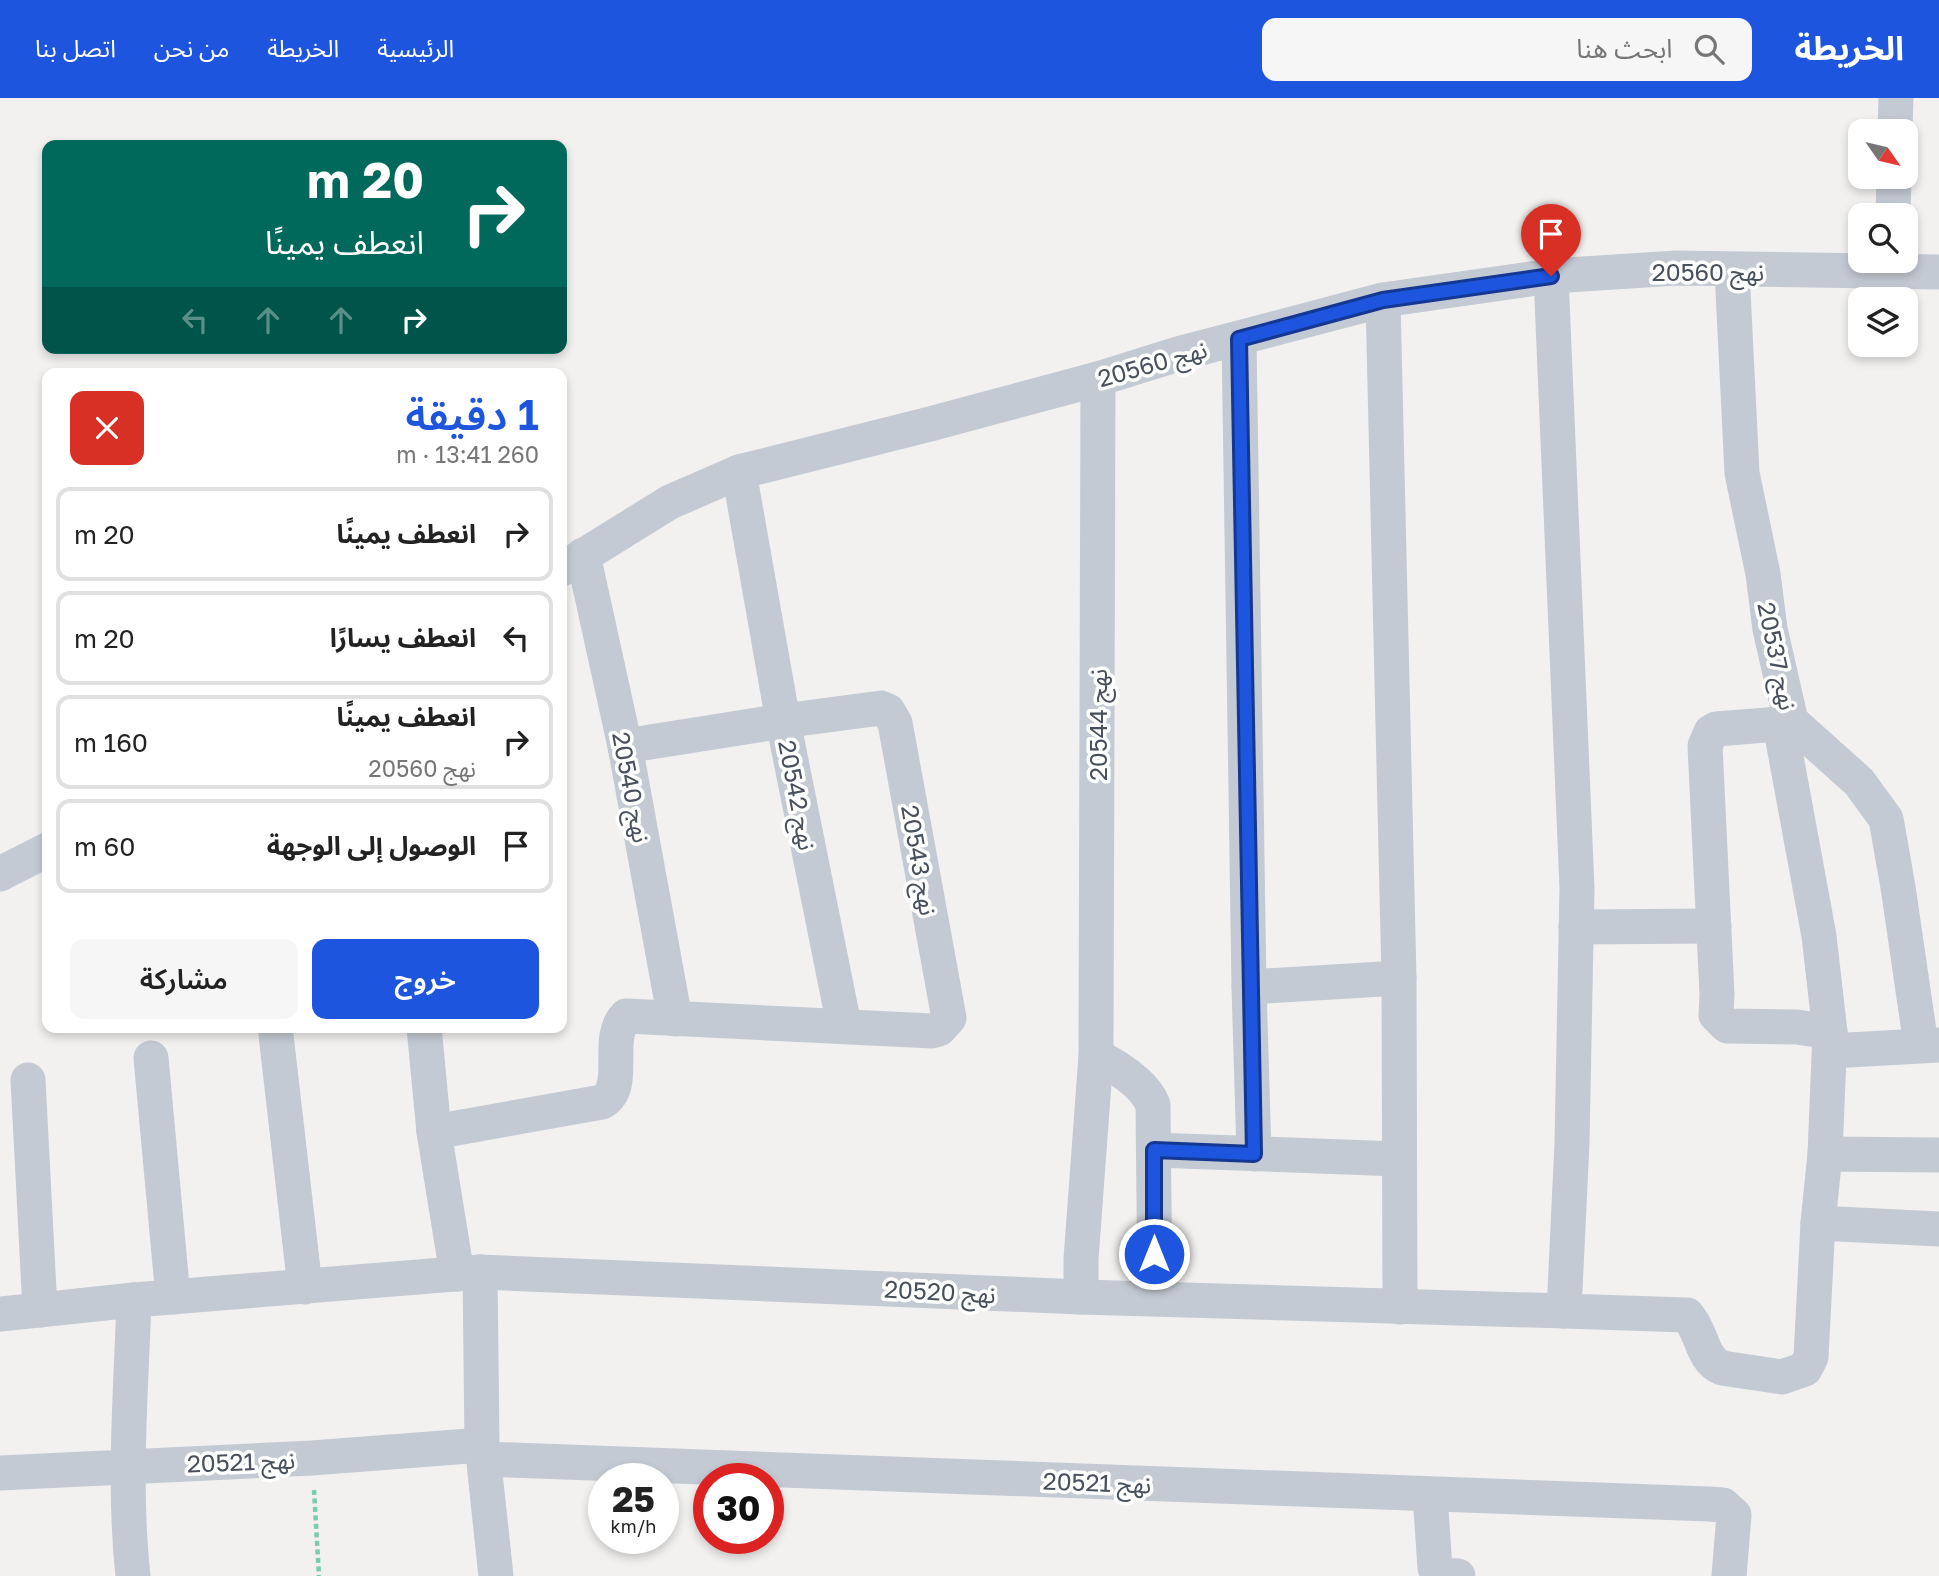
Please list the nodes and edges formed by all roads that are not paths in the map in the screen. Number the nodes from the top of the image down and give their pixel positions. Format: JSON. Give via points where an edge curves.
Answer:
{"nodes":[{"id":1,"x":1896,"y":98,"type":"edge"},
{"id":2,"x":1895,"y":119,"type":"edge"},
{"id":3,"x":1848,"y":267,"type":"edge"},
{"id":4,"x":1918,"y":269,"type":"edge"},
{"id":5,"x":1732,"y":271,"type":"junction"},
{"id":6,"x":1939,"y":272,"type":"edge"},
{"id":7,"x":1551,"y":276,"type":"junction"},
{"id":8,"x":1383,"y":300,"type":"junction"},
{"id":9,"x":1239,"y":339,"type":"junction"},
{"id":10,"x":1098,"y":379,"type":"junction"},
{"id":11,"x":739,"y":472,"type":"junction"},
{"id":12,"x":573,"y":562,"type":"edge"},
{"id":13,"x":783,"y":721,"type":"junction"},
{"id":14,"x":1785,"y":722,"type":"junction"},
{"id":15,"x":625,"y":746,"type":"junction"},
{"id":16,"x":42,"y":853,"type":"edge"},
{"id":17,"x":0,"y":874,"type":"edge"},
{"id":18,"x":1714,"y":926,"type":"junction"},
{"id":19,"x":1576,"y":927,"type":"junction"},
{"id":20,"x":1399,"y":978,"type":"junction"},
{"id":21,"x":1249,"y":987,"type":"junction"},
{"id":22,"x":675,"y":1019,"type":"junction"},
{"id":23,"x":844,"y":1025,"type":"junction"},
{"id":24,"x":425,"y":1033,"type":"edge"},
{"id":25,"x":276,"y":1035,"type":"dead end"},
{"id":26,"x":1830,"y":1041,"type":"junction"},
{"id":27,"x":1930,"y":1045,"type":"edge"},
{"id":28,"x":151,"y":1058,"type":"dead end"},
{"id":29,"x":1102,"y":1059,"type":"junction"},
{"id":30,"x":28,"y":1080,"type":"dead end"},
{"id":31,"x":434,"y":1132,"type":"junction"},
{"id":32,"x":1154,"y":1150,"type":"junction"},
{"id":33,"x":1254,"y":1154,"type":"junction"},
{"id":34,"x":1825,"y":1154,"type":"junction"},
{"id":35,"x":1939,"y":1154,"type":"edge"},
{"id":36,"x":1399,"y":1159,"type":"junction"},
{"id":37,"x":1818,"y":1223,"type":"junction"},
{"id":38,"x":1939,"y":1228,"type":"edge"},
{"id":39,"x":469,"y":1273,"type":"junction"},
{"id":40,"x":305,"y":1287,"type":"junction"},
{"id":41,"x":173,"y":1297,"type":"junction"},
{"id":42,"x":1081,"y":1297,"type":"junction"},
{"id":43,"x":1155,"y":1298,"type":"junction"},
{"id":44,"x":134,"y":1300,"type":"junction"},
{"id":45,"x":1400,"y":1307,"type":"junction"},
{"id":46,"x":40,"y":1310,"type":"junction"},
{"id":47,"x":1564,"y":1311,"type":"junction"},
{"id":48,"x":0,"y":1314,"type":"edge"},
{"id":49,"x":483,"y":1452,"type":"junction"},
{"id":50,"x":128,"y":1465,"type":"junction"},
{"id":51,"x":0,"y":1473,"type":"edge"},
{"id":52,"x":1430,"y":1495,"type":"junction"},
{"id":53,"x":131,"y":1561,"type":"edge"},
{"id":54,"x":496,"y":1576,"type":"edge"},
{"id":55,"x":1456,"y":1576,"type":"edge"},
{"id":56,"x":1729,"y":1576,"type":"edge"}],
"edges":[{"from":1,"to":2,"type":"street"},
{"from":3,"to":5,"type":"street","name":"نهج 20560"},
{"from":4,"to":6,"type":"street","name":"نهج 20560"},
{"from":5,"to":7,"type":"street","name":"نهج 20560","via":[[1677,268]]},
{"from":5,"to":14,"type":"street","name":"نهج 20537","via":[[1742,473],[1763,574]]},
{"from":7,"to":8,"type":"street","name":"نهج 20560"},
{"from":7,"to":19,"type":"street"},
{"from":8,"to":9,"type":"street","name":"نهج 20560"},
{"from":8,"to":20,"type":"street"},
{"from":9,"to":10,"type":"street","name":"نهج 20560"},
{"from":9,"to":21,"type":"street"},
{"from":10,"to":11,"type":"street","name":"نهج 20560"},
{"from":10,"to":29,"type":"street","name":"نهج 20544"},
{"from":11,"to":12,"type":"street","name":"نهج 20560","via":[[670,502]]},
{"from":11,"to":13,"type":"street"},
{"from":12,"to":15,"type":"street","name":"نهج 20540"},
{"from":13,"to":15,"type":"street","name":"نهج 20542"},
{"from":13,"to":23,"type":"street","name":"نهج 20542"},
{"from":13,"to":23,"type":"street","name":"نهج 20543","via":[[881,708],[895,723],[949,1018],[932,1031]]},
{"from":14,"to":18,"type":"street","via":[[1716,729],[1705,746]]},
{"from":14,"to":26,"type":"street","via":[[1819,936]]},
{"from":14,"to":27,"type":"street","name":"نهج 20537","via":[[1859,782],[1886,820]]},
{"from":15,"to":22,"type":"street","name":"نهج 20540"},
{"from":16,"to":17,"type":"street"},
{"from":18,"to":19,"type":"street"},
{"from":18,"to":26,"type":"street","via":[[1716,1015],[1722,1023],[1797,1027]]},
{"from":19,"to":47,"type":"street"},
{"from":20,"to":21,"type":"street"},
{"from":20,"to":36,"type":"street"},
{"from":21,"to":33,"type":"street"},
{"from":22,"to":23,"type":"street"},
{"from":22,"to":31,"type":"street","via":[[626,1016],[620,1022],[614,1087],[602,1102]]},
{"from":24,"to":31,"type":"street"},
{"from":25,"to":40,"type":"street"},
{"from":26,"to":27,"type":"street"},
{"from":26,"to":34,"type":"street"},
{"from":28,"to":41,"type":"street"},
{"from":29,"to":32,"type":"street","via":[[1150,1097]]},
{"from":29,"to":42,"type":"street","name":"نهج 20544"},
{"from":30,"to":46,"type":"street"},
{"from":31,"to":39,"type":"street"},
{"from":32,"to":33,"type":"street"},
{"from":32,"to":43,"type":"street"},
{"from":33,"to":36,"type":"street"},
{"from":34,"to":35,"type":"street"},
{"from":34,"to":37,"type":"street"},
{"from":36,"to":45,"type":"street"},
{"from":37,"to":38,"type":"street"},
{"from":37,"to":47,"type":"street","name":"نهج 20520","via":[[1811,1357],[1805,1369],[1792,1374],[1782,1377],[1713,1364],[1696,1324],[1687,1315]]},
{"from":39,"to":40,"type":"street","name":"نهج 20520"},
{"from":39,"to":42,"type":"street","name":"نهج 20520"},
{"from":39,"to":49,"type":"street"},
{"from":40,"to":41,"type":"street","name":"نهج 20520"},
{"from":41,"to":44,"type":"street","name":"نهج 20520"},
{"from":42,"to":43,"type":"street","name":"نهج 20520"},
{"from":43,"to":45,"type":"street","name":"نهج 20520"},
{"from":44,"to":46,"type":"street","name":"نهج 20520"},
{"from":44,"to":50,"type":"street"},
{"from":45,"to":47,"type":"street","name":"نهج 20520"},
{"from":46,"to":48,"type":"street","name":"نهج 20520"},
{"from":49,"to":50,"type":"street","name":"نهج 20521"},
{"from":49,"to":52,"type":"street","name":"نهج 20521"},
{"from":49,"to":54,"type":"street"},
{"from":50,"to":51,"type":"street","name":"نهج 20521"},
{"from":50,"to":53,"type":"street"},
{"from":52,"to":55,"type":"street","via":[[1435,1568],[1441,1575]]},
{"from":52,"to":56,"type":"street","name":"نهج 20521","via":[[1723,1506],[1734,1515]]}]}
